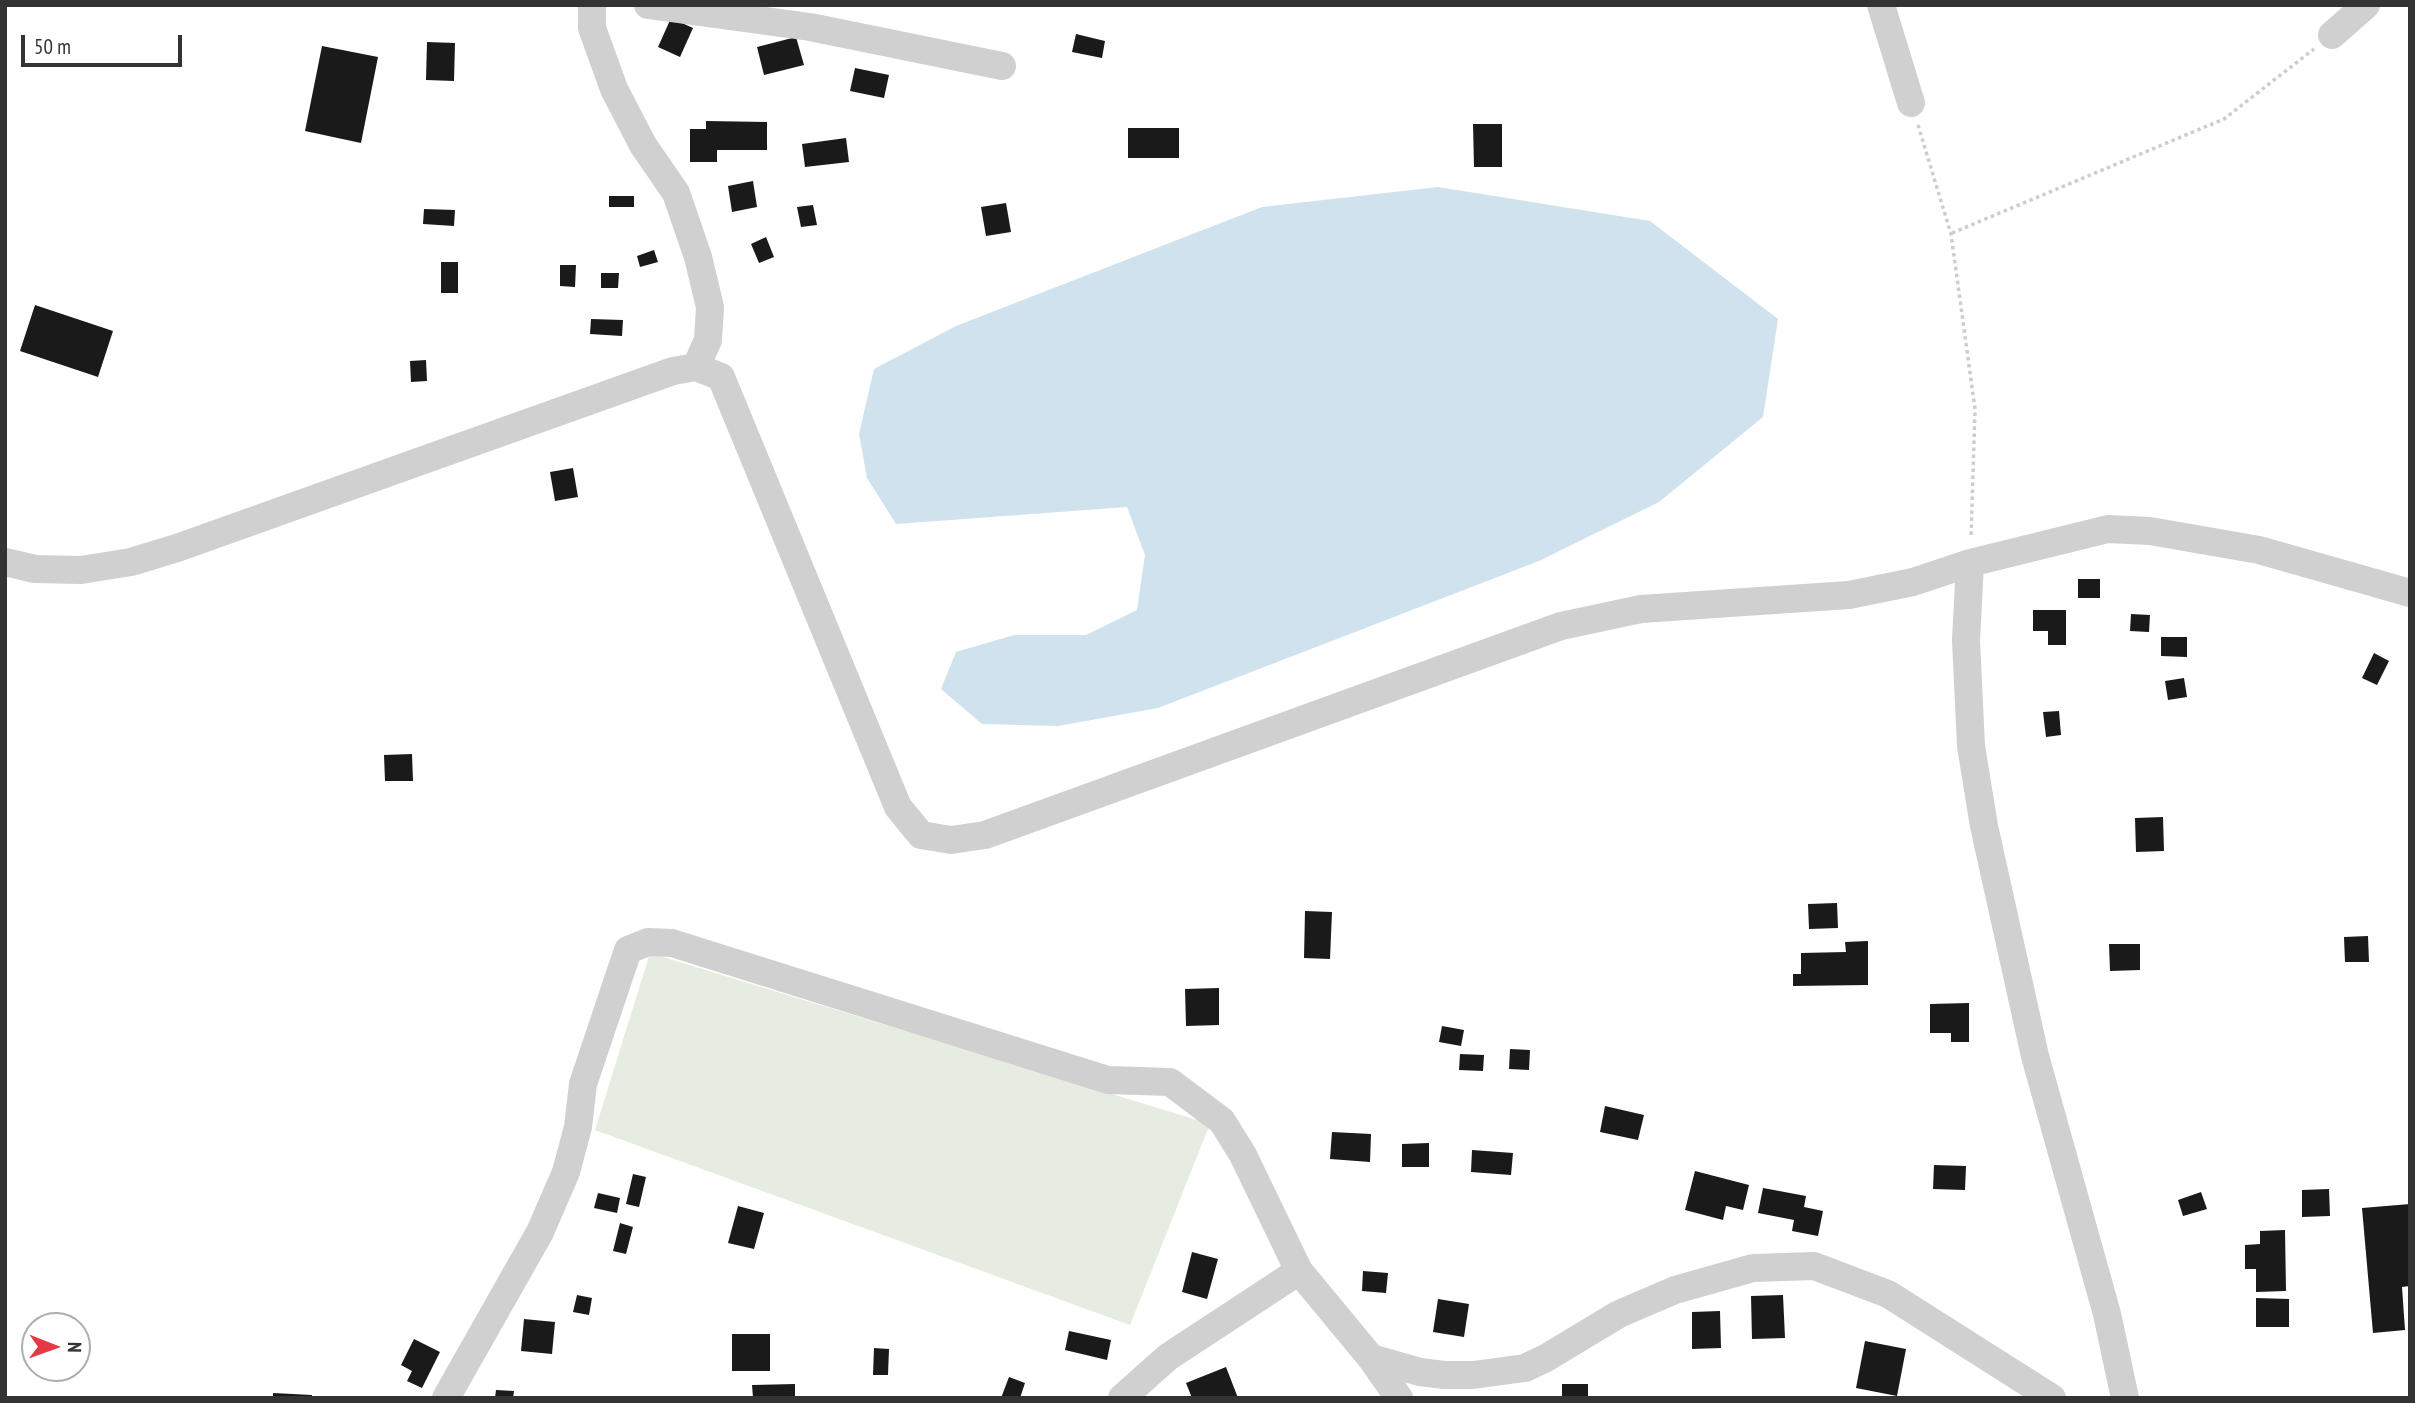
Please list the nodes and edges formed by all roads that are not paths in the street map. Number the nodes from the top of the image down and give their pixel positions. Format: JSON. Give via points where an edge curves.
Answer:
{"nodes":[{"id":1,"x":592,"y":5,"type":"edge"},
{"id":2,"x":648,"y":5,"type":"edge"},
{"id":3,"x":1881,"y":5,"type":"edge"},
{"id":4,"x":2366,"y":5,"type":"edge"},
{"id":5,"x":2332,"y":35,"type":"road end"},
{"id":6,"x":1002,"y":66,"type":"dead end"},
{"id":7,"x":1911,"y":103,"type":"road end"},
{"id":8,"x":696,"y":367,"type":"junction"},
{"id":9,"x":5,"y":562,"type":"edge"},
{"id":10,"x":1970,"y":563,"type":"junction"},
{"id":11,"x":2410,"y":593,"type":"edge"},
{"id":12,"x":1299,"y":1270,"type":"junction"},
{"id":13,"x":1371,"y":1358,"type":"junction"},
{"id":14,"x":446,"y":1398,"type":"edge"},
{"id":15,"x":1122,"y":1398,"type":"edge"},
{"id":16,"x":1399,"y":1398,"type":"edge"},
{"id":17,"x":2052,"y":1398,"type":"edge"},
{"id":18,"x":2125,"y":1398,"type":"edge"}],
"edges":[{"from":1,"to":8,"type":"street","via":[[592,28],[614,89],[643,145],[676,193],[698,257],[710,307],[708,340]]},
{"from":2,"to":6,"type":"street","via":[[810,27]]},
{"from":3,"to":7,"type":"street"},
{"from":4,"to":5,"type":"street"},
{"from":8,"to":9,"type":"street","via":[[673,371],[131,562],[81,570],[35,569]]},
{"from":8,"to":10,"type":"street","via":[[721,377],[898,807],[921,835],[951,840],[985,835],[1561,626],[1641,609],[1849,594],[1913,582]]},
{"from":10,"to":11,"type":"street","via":[[2108,529],[2150,531],[2259,550]]},
{"from":10,"to":18,"type":"street","via":[[1966,640],[1971,746],[1984,826],[2035,1056],[2107,1314]]},
{"from":12,"to":13,"type":"street"},
{"from":12,"to":14,"type":"street","via":[[1222,1121],[1170,1082],[1108,1080],[672,943],[648,942],[628,950],[583,1084],[566,1172],[540,1232]]},
{"from":12,"to":15,"type":"street","via":[[1168,1357]]},
{"from":13,"to":16,"type":"street"},
{"from":13,"to":17,"type":"street","via":[[1444,1375],[1525,1368],[1619,1314],[1675,1290],[1753,1268],[1814,1266],[1888,1294]]}]}
